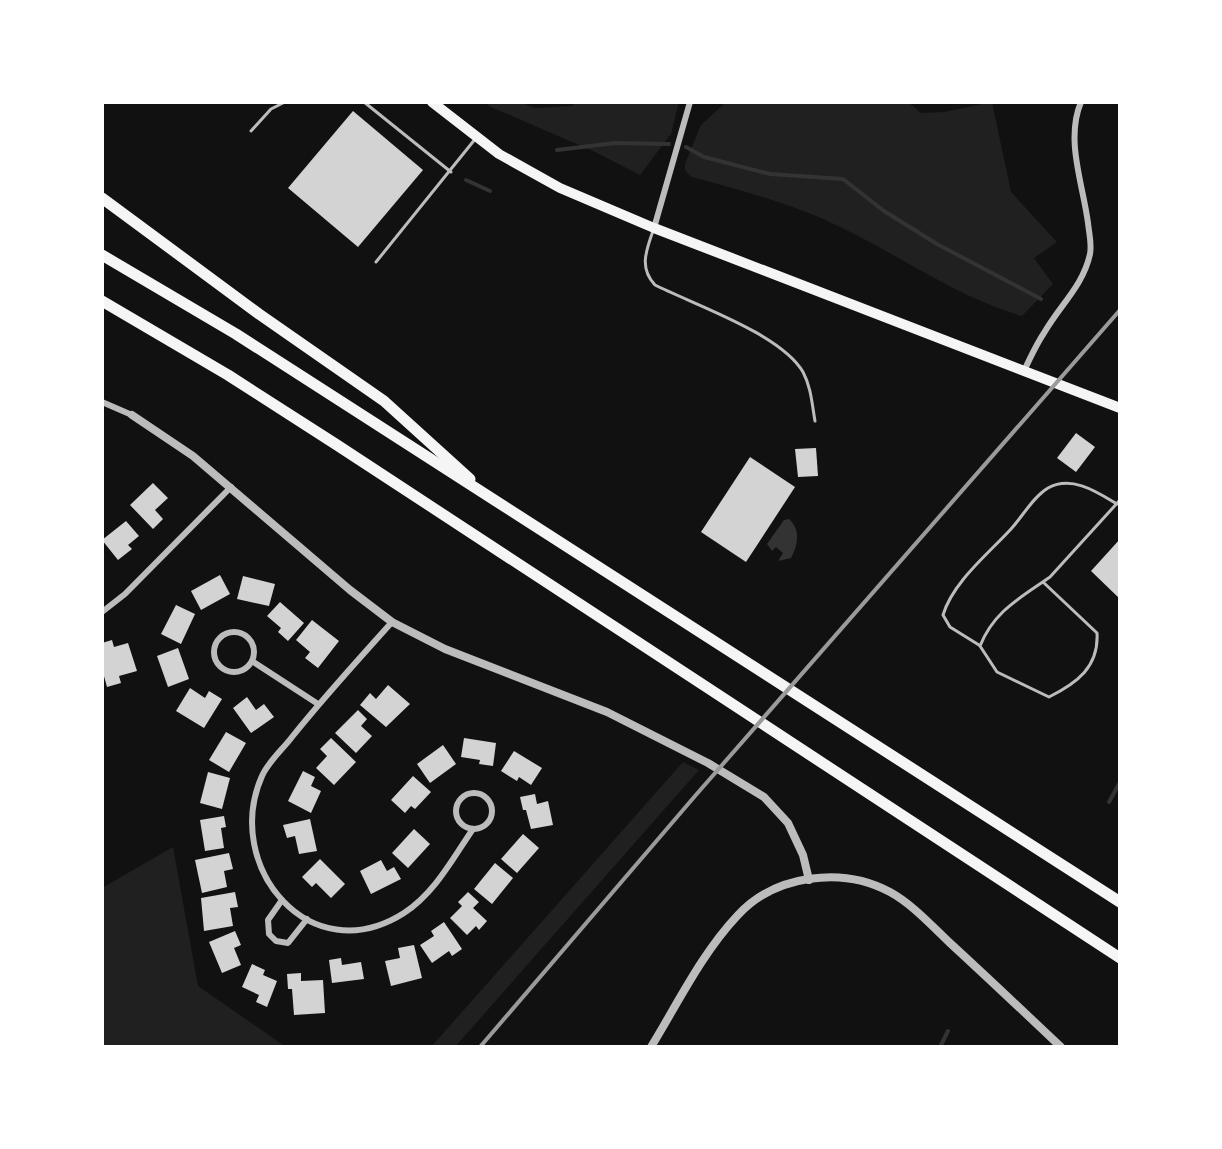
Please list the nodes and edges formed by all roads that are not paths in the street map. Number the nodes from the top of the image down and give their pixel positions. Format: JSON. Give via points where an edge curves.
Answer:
{"nodes":[{"id":1,"x":285,"y":102,"type":"edge"},
{"id":2,"x":364,"y":102,"type":"edge"},
{"id":3,"x":432,"y":102,"type":"edge"},
{"id":4,"x":690,"y":102,"type":"edge"},
{"id":5,"x":1081,"y":102,"type":"edge"},
{"id":6,"x":251,"y":131,"type":"dead end"},
{"id":7,"x":476,"y":138,"type":"junction"},
{"id":8,"x":451,"y":172,"type":"junction"},
{"id":9,"x":102,"y":198,"type":"edge"},
{"id":10,"x":654,"y":228,"type":"junction"},
{"id":11,"x":102,"y":255,"type":"edge"},
{"id":12,"x":376,"y":262,"type":"dead end"},
{"id":13,"x":102,"y":301,"type":"edge"},
{"id":14,"x":1024,"y":371,"type":"junction"},
{"id":15,"x":102,"y":402,"type":"edge"},
{"id":16,"x":1120,"y":408,"type":"edge"},
{"id":17,"x":132,"y":415,"type":"joint"},
{"id":18,"x":815,"y":421,"type":"dead end"},
{"id":19,"x":231,"y":487,"type":"junction"},
{"id":20,"x":1118,"y":502,"type":"edge"},
{"id":21,"x":498,"y":503,"type":"junction"},
{"id":22,"x":1043,"y":582,"type":"junction"},
{"id":23,"x":102,"y":612,"type":"edge"},
{"id":24,"x":392,"y":622,"type":"junction"},
{"id":25,"x":980,"y":646,"type":"junction"},
{"id":26,"x":252,"y":661,"type":"junction"},
{"id":27,"x":318,"y":704,"type":"junction"},
{"id":28,"x":473,"y":829,"type":"junction"},
{"id":29,"x":809,"y":880,"type":"junction"},
{"id":30,"x":282,"y":900,"type":"junction"},
{"id":31,"x":1120,"y":902,"type":"edge"},
{"id":32,"x":307,"y":919,"type":"junction"},
{"id":33,"x":1120,"y":958,"type":"edge"},
{"id":34,"x":651,"y":1047,"type":"edge"},
{"id":35,"x":1061,"y":1047,"type":"edge"}],
"edges":[{"from":1,"to":6,"type":"lane"},
{"from":2,"to":8,"type":"lane"},
{"from":3,"to":7,"type":"main road"},
{"from":4,"to":10,"type":"street"},
{"from":5,"to":14,"type":"street","via":[[1074,147],[1091,250],[1073,294],[1044,331]]},
{"from":7,"to":8,"type":"lane"},
{"from":7,"to":10,"type":"main road","via":[[560,188]]},
{"from":8,"to":12,"type":"lane"},
{"from":9,"to":21,"type":"highway","via":[[384,401]]},
{"from":10,"to":14,"type":"main road"},
{"from":10,"to":18,"type":"lane","via":[[646,254],[649,279],[781,349],[803,371]]},
{"from":11,"to":21,"type":"highway","via":[[247,341]]},
{"from":13,"to":33,"type":"highway","via":[[337,445]]},
{"from":14,"to":16,"type":"main road"},
{"from":15,"to":17,"type":"street"},
{"from":17,"to":19,"type":"street"},
{"from":19,"to":23,"type":"street"},
{"from":19,"to":24,"type":"street"},
{"from":20,"to":22,"type":"lane"},
{"from":20,"to":25,"type":"lane","via":[[1088,487],[1064,484],[1041,495],[946,605],[943,615],[950,627]]},
{"from":21,"to":31,"type":"highway"},
{"from":22,"to":25,"type":"lane","via":[[989,624]]},
{"from":22,"to":25,"type":"lane","via":[[1097,633],[1098,651],[1075,684],[1049,697],[997,672]]},
{"from":24,"to":27,"type":"street"},
{"from":24,"to":29,"type":"street","via":[[445,649],[607,712],[764,797],[788,823]]},
{"from":26,"to":26,"type":"street","via":[[242,670],[228,671],[217,663],[216,643],[226,633],[244,634],[252,643]]},
{"from":26,"to":27,"type":"street"},
{"from":27,"to":30,"type":"street","via":[[263,773],[252,808],[256,851]]},
{"from":28,"to":28,"type":"street","via":[[485,825],[492,814],[486,797],[475,792],[459,799],[455,810],[458,821]]},
{"from":28,"to":32,"type":"street","via":[[434,887],[384,924],[334,931]]},
{"from":29,"to":34,"type":"street","via":[[780,886],[738,914]]},
{"from":29,"to":35,"type":"street","via":[[862,880],[907,903]]},
{"from":30,"to":32,"type":"street"},
{"from":30,"to":32,"type":"street","via":[[268,920],[269,934],[276,941],[288,943]]}]}
